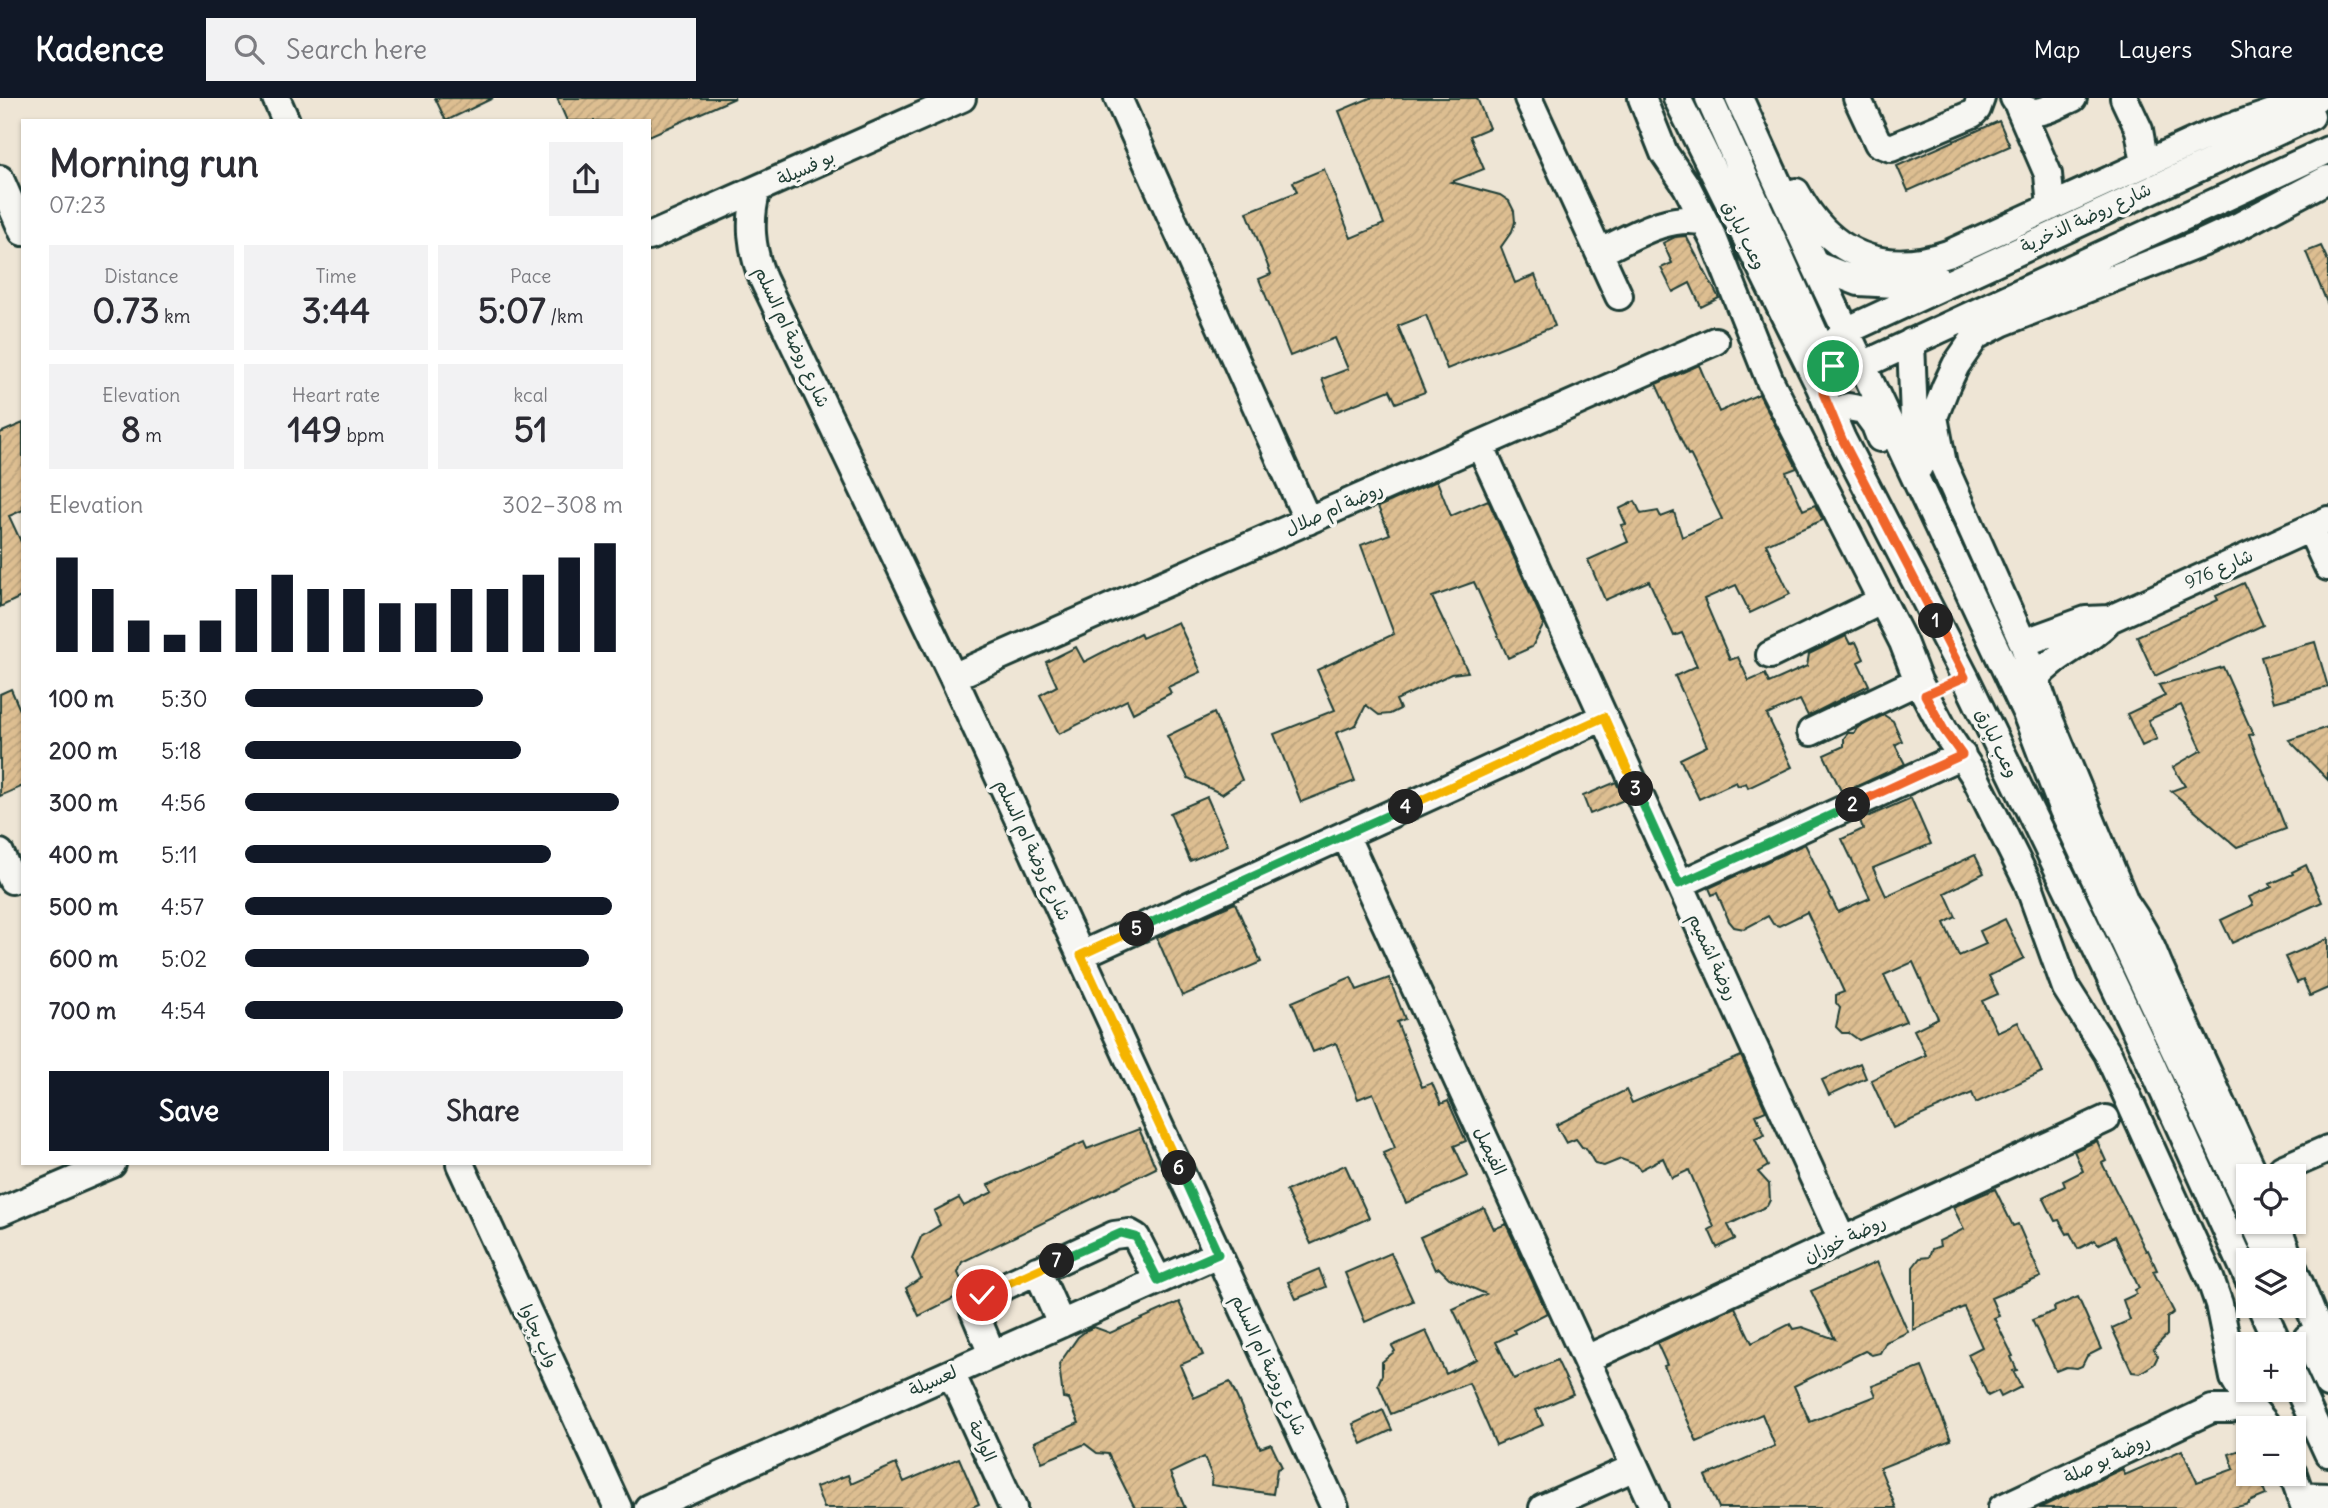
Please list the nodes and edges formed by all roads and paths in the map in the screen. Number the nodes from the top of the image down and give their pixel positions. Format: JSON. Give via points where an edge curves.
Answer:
{"nodes":[{"id":1,"x":276,"y":98,"type":"edge"},
{"id":2,"x":962,"y":98,"type":"edge"},
{"id":3,"x":1118,"y":98,"type":"edge"},
{"id":4,"x":1528,"y":98,"type":"edge"},
{"id":5,"x":1677,"y":98,"type":"edge"},
{"id":6,"x":1709,"y":98,"type":"edge"},
{"id":7,"x":1739,"y":98,"type":"edge"},
{"id":8,"x":1753,"y":98,"type":"edge"},
{"id":9,"x":1857,"y":98,"type":"edge"},
{"id":10,"x":1981,"y":98,"type":"edge"},
{"id":11,"x":2073,"y":98,"type":"edge"},
{"id":12,"x":2124,"y":98,"type":"edge"},
{"id":13,"x":2316,"y":98,"type":"edge"},
{"id":14,"x":1645,"y":105,"type":"edge"},
{"id":15,"x":2025,"y":106,"type":"edge"},
{"id":16,"x":2328,"y":108,"type":"edge"},
{"id":17,"x":285,"y":119,"type":"edge"},
{"id":18,"x":1688,"y":124,"type":"junction"},
{"id":19,"x":2326,"y":161,"type":"edge"},
{"id":20,"x":2145,"y":164,"type":"junction"},
{"id":21,"x":0,"y":179,"type":"edge"},
{"id":22,"x":757,"y":189,"type":"junction"},
{"id":23,"x":2082,"y":193,"type":"junction"},
{"id":24,"x":2051,"y":207,"type":"junction"},
{"id":25,"x":1704,"y":222,"type":"junction"},
{"id":26,"x":21,"y":227,"type":"edge"},
{"id":27,"x":651,"y":236,"type":"edge"},
{"id":28,"x":1600,"y":252,"type":"junction"},
{"id":29,"x":1815,"y":265,"type":"junction"},
{"id":30,"x":1973,"y":271,"type":"junction"},
{"id":31,"x":1619,"y":296,"type":"dead end"},
{"id":32,"x":1742,"y":313,"type":"junction"},
{"id":33,"x":1846,"y":331,"type":"junction"},
{"id":34,"x":1715,"y":341,"type":"junction"},
{"id":35,"x":1911,"y":342,"type":"junction"},
{"id":36,"x":1754,"y":343,"type":"junction"},
{"id":37,"x":1828,"y":360,"type":"junction"},
{"id":38,"x":1863,"y":365,"type":"junction"},
{"id":39,"x":1827,"y":403,"type":"junction"},
{"id":40,"x":1479,"y":445,"type":"junction"},
{"id":41,"x":1926,"y":500,"type":"junction"},
{"id":42,"x":1308,"y":521,"type":"junction"},
{"id":43,"x":2319,"y":524,"type":"edge"},
{"id":44,"x":2328,"y":568,"type":"edge"},
{"id":45,"x":1881,"y":601,"type":"junction"},
{"id":46,"x":1979,"y":613,"type":"junction"},
{"id":47,"x":2110,"y":619,"type":"junction"},
{"id":48,"x":2023,"y":643,"type":"junction"},
{"id":49,"x":1770,"y":655,"type":"dead end"},
{"id":50,"x":953,"y":677,"type":"junction"},
{"id":51,"x":1965,"y":677,"type":"junction"},
{"id":52,"x":2035,"y":678,"type":"junction"},
{"id":53,"x":1921,"y":688,"type":"junction"},
{"id":54,"x":1604,"y":717,"type":"junction"},
{"id":55,"x":1811,"y":732,"type":"dead end"},
{"id":56,"x":1962,"y":755,"type":"junction"},
{"id":57,"x":1345,"y":835,"type":"junction"},
{"id":58,"x":0,"y":853,"type":"edge"},
{"id":59,"x":12,"y":880,"type":"edge"},
{"id":60,"x":1679,"y":884,"type":"junction"},
{"id":61,"x":1081,"y":955,"type":"junction"},
{"id":62,"x":2133,"y":958,"type":"junction"},
{"id":63,"x":2105,"y":966,"type":"junction"},
{"id":64,"x":2159,"y":966,"type":"junction"},
{"id":65,"x":2059,"y":971,"type":"junction"},
{"id":66,"x":2125,"y":1091,"type":"junction"},
{"id":67,"x":2106,"y":1119,"type":"junction"},
{"id":68,"x":2138,"y":1120,"type":"junction"},
{"id":69,"x":2328,"y":1149,"type":"edge"},
{"id":70,"x":2250,"y":1164,"type":"edge"},
{"id":71,"x":2296,"y":1164,"type":"edge"},
{"id":72,"x":110,"y":1165,"type":"edge"},
{"id":73,"x":460,"y":1165,"type":"edge"},
{"id":74,"x":2236,"y":1182,"type":"edge"},
{"id":75,"x":0,"y":1212,"type":"edge"},
{"id":76,"x":1842,"y":1240,"type":"junction"},
{"id":77,"x":2236,"y":1251,"type":"edge"},
{"id":78,"x":1218,"y":1254,"type":"junction"},
{"id":79,"x":1037,"y":1270,"type":"junction"},
{"id":80,"x":1158,"y":1280,"type":"junction"},
{"id":81,"x":2306,"y":1299,"type":"edge"},
{"id":82,"x":2298,"y":1318,"type":"edge"},
{"id":83,"x":1061,"y":1324,"type":"junction"},
{"id":84,"x":2328,"y":1353,"type":"edge"},
{"id":85,"x":992,"y":1354,"type":"junction"},
{"id":86,"x":1586,"y":1359,"type":"junction"},
{"id":87,"x":951,"y":1373,"type":"junction"},
{"id":88,"x":2234,"y":1378,"type":"junction"},
{"id":89,"x":2328,"y":1384,"type":"edge"},
{"id":90,"x":2305,"y":1402,"type":"edge"},
{"id":91,"x":2249,"y":1404,"type":"junction"},
{"id":92,"x":2212,"y":1409,"type":"junction"},
{"id":93,"x":2259,"y":1416,"type":"edge"},
{"id":94,"x":2328,"y":1453,"type":"edge"},
{"id":95,"x":1635,"y":1466,"type":"junction"},
{"id":96,"x":2299,"y":1493,"type":"edge"},
{"id":97,"x":2328,"y":1497,"type":"edge"},
{"id":98,"x":618,"y":1508,"type":"edge"},
{"id":99,"x":648,"y":1508,"type":"edge"},
{"id":100,"x":1013,"y":1508,"type":"edge"},
{"id":101,"x":1335,"y":1508,"type":"edge"},
{"id":102,"x":1543,"y":1508,"type":"edge"},
{"id":103,"x":1654,"y":1508,"type":"edge"},
{"id":104,"x":2002,"y":1508,"type":"edge"}],
"edges":[{"from":1,"to":17,"type":"street"},
{"from":2,"to":22,"type":"street","name":"بو فسيلة"},
{"from":3,"to":42,"type":"street"},
{"from":4,"to":28,"type":"street"},
{"from":5,"to":18,"type":"street","name":"وعب لبارق"},
{"from":6,"to":37,"type":"street"},
{"from":7,"to":29,"type":"street","name":"وعب لبارق"},
{"from":8,"to":24,"type":"street","via":[[1804,207],[1831,238],[1861,256],[1896,264],[1931,260]]},
{"from":9,"to":10,"type":"street","via":[[1878,142],[1891,148],[1972,114]]},
{"from":11,"to":15,"type":"street"},
{"from":12,"to":20,"type":"street","via":[[2139,130]]},
{"from":13,"to":20,"type":"street","via":[[2230,127]]},
{"from":14,"to":18,"type":"street"},
{"from":14,"to":25,"type":"street","via":[[1664,153]]},
{"from":15,"to":23,"type":"street"},
{"from":15,"to":24,"type":"street","via":[[2048,174]]},
{"from":16,"to":30,"type":"street","name":"شارع روضة الذخرية"},
{"from":18,"to":39,"type":"street","name":"وعب لبارق"},
{"from":19,"to":35,"type":"street"},
{"from":19,"to":48,"type":"street","via":[[2241,225],[2001,323],[1976,337],[1956,365],[1934,417],[1943,464]]},
{"from":20,"to":23,"type":"street"},
{"from":21,"to":26,"type":"street"},
{"from":22,"to":27,"type":"street","name":"بو فسيلة"},
{"from":22,"to":50,"type":"street","name":"شارع روضة ام السلم","via":[[751,219],[757,265]]},
{"from":23,"to":24,"type":"street"},
{"from":25,"to":28,"type":"street","via":[[1674,220]]},
{"from":25,"to":32,"type":"street"},
{"from":28,"to":31,"type":"street"},
{"from":29,"to":30,"type":"street","via":[[1859,282],[1895,284]]},
{"from":29,"to":33,"type":"street","name":"وعب لبارق"},
{"from":30,"to":33,"type":"street","name":"شارع روضة الذخرية"},
{"from":32,"to":34,"type":"street"},
{"from":32,"to":36,"type":"street"},
{"from":33,"to":37,"type":"street","via":[[1837,338]]},
{"from":33,"to":38,"type":"street","name":"وعب لبارق"},
{"from":34,"to":36,"type":"street"},
{"from":34,"to":40,"type":"street","name":"روضة ام صلال"},
{"from":35,"to":38,"type":"street"},
{"from":35,"to":41,"type":"street","via":[[1915,444]]},
{"from":36,"to":45,"type":"street"},
{"from":37,"to":38,"type":"street","via":[[1844,368]]},
{"from":37,"to":39,"type":"street"},
{"from":38,"to":41,"type":"street","name":"وعب لبارق"},
{"from":39,"to":46,"type":"street","via":[[1864,410],[1915,514]]},
{"from":39,"to":51,"type":"street","name":"وعب لبارق"},
{"from":40,"to":42,"type":"street","name":"روضة ام صلال"},
{"from":40,"to":54,"type":"street","name":"روضة اشميم"},
{"from":41,"to":46,"type":"street","name":"وعب لبارق"},
{"from":42,"to":50,"type":"street","name":"روضة ام صلال"},
{"from":43,"to":44,"type":"street"},
{"from":43,"to":47,"type":"street","name":"شارع 976"},
{"from":45,"to":49,"type":"street"},
{"from":45,"to":53,"type":"street"},
{"from":46,"to":62,"type":"street","name":"وعب لبارق","via":[[2026,713],[2063,810]]},
{"from":47,"to":48,"type":"street","name":"شارع 976","via":[[2086,620]]},
{"from":47,"to":52,"type":"street","name":"شارع 976"},
{"from":48,"to":52,"type":"street"},
{"from":50,"to":61,"type":"street","name":"شارع روضة ام السلم"},
{"from":51,"to":53,"type":"street"},
{"from":51,"to":63,"type":"street","name":"وعب لبارق"},
{"from":52,"to":64,"type":"street","via":[[2125,902],[2143,928]]},
{"from":53,"to":55,"type":"street"},
{"from":53,"to":56,"type":"street"},
{"from":54,"to":57,"type":"street"},
{"from":54,"to":60,"type":"street","name":"روضة اشميم"},
{"from":56,"to":60,"type":"street"},
{"from":56,"to":65,"type":"street","via":[[2031,890]]},
{"from":57,"to":61,"type":"street"},
{"from":57,"to":86,"type":"street","name":"الفيصل"},
{"from":58,"to":59,"type":"street"},
{"from":60,"to":76,"type":"street","name":"روضة اشميم"},
{"from":61,"to":78,"type":"street","name":"شارع روضة ام السلم"},
{"from":62,"to":64,"type":"street"},
{"from":62,"to":74,"type":"street","name":"وعب لبارق"},
{"from":63,"to":65,"type":"street"},
{"from":63,"to":77,"type":"street","name":"وعب لبارق"},
{"from":64,"to":70,"type":"street"},
{"from":65,"to":66,"type":"street"},
{"from":66,"to":67,"type":"street","via":[[2112,1102]]},
{"from":66,"to":68,"type":"street"},
{"from":67,"to":68,"type":"street","via":[[2122,1124]]},
{"from":67,"to":76,"type":"street","name":"روضة خوزان"},
{"from":68,"to":88,"type":"street","via":[[2210,1279]]},
{"from":69,"to":71,"type":"street"},
{"from":72,"to":75,"type":"street"},
{"from":73,"to":98,"type":"street","name":"واب بجاوا"},
{"from":76,"to":86,"type":"street","name":"روضة خوزان"},
{"from":78,"to":80,"type":"street","name":"لعسيلة"},
{"from":78,"to":101,"type":"street","name":"شارع روضة ام السلم"},
{"from":79,"to":80,"type":"street","via":[[1114,1235],[1129,1233],[1140,1243]]},
{"from":79,"to":83,"type":"street"},
{"from":79,"to":85,"type":"street","via":[[982,1295],[974,1304]]},
{"from":80,"to":83,"type":"street","name":"لعسيلة"},
{"from":81,"to":84,"type":"street"},
{"from":82,"to":89,"type":"street"},
{"from":83,"to":85,"type":"street","name":"لعسيلة"},
{"from":85,"to":87,"type":"street","name":"لعسيلة"},
{"from":86,"to":95,"type":"street","name":"الفيصل"},
{"from":87,"to":99,"type":"street","name":"لعسيلة"},
{"from":87,"to":100,"type":"street","name":"الواحة"},
{"from":88,"to":91,"type":"street"},
{"from":88,"to":92,"type":"street"},
{"from":90,"to":94,"type":"street"},
{"from":91,"to":92,"type":"street"},
{"from":91,"to":93,"type":"street"},
{"from":92,"to":104,"type":"street","name":"روضة بو صلة"},
{"from":95,"to":102,"type":"street"},
{"from":95,"to":103,"type":"street","name":"الفيصل"},
{"from":96,"to":97,"type":"street"}]}
